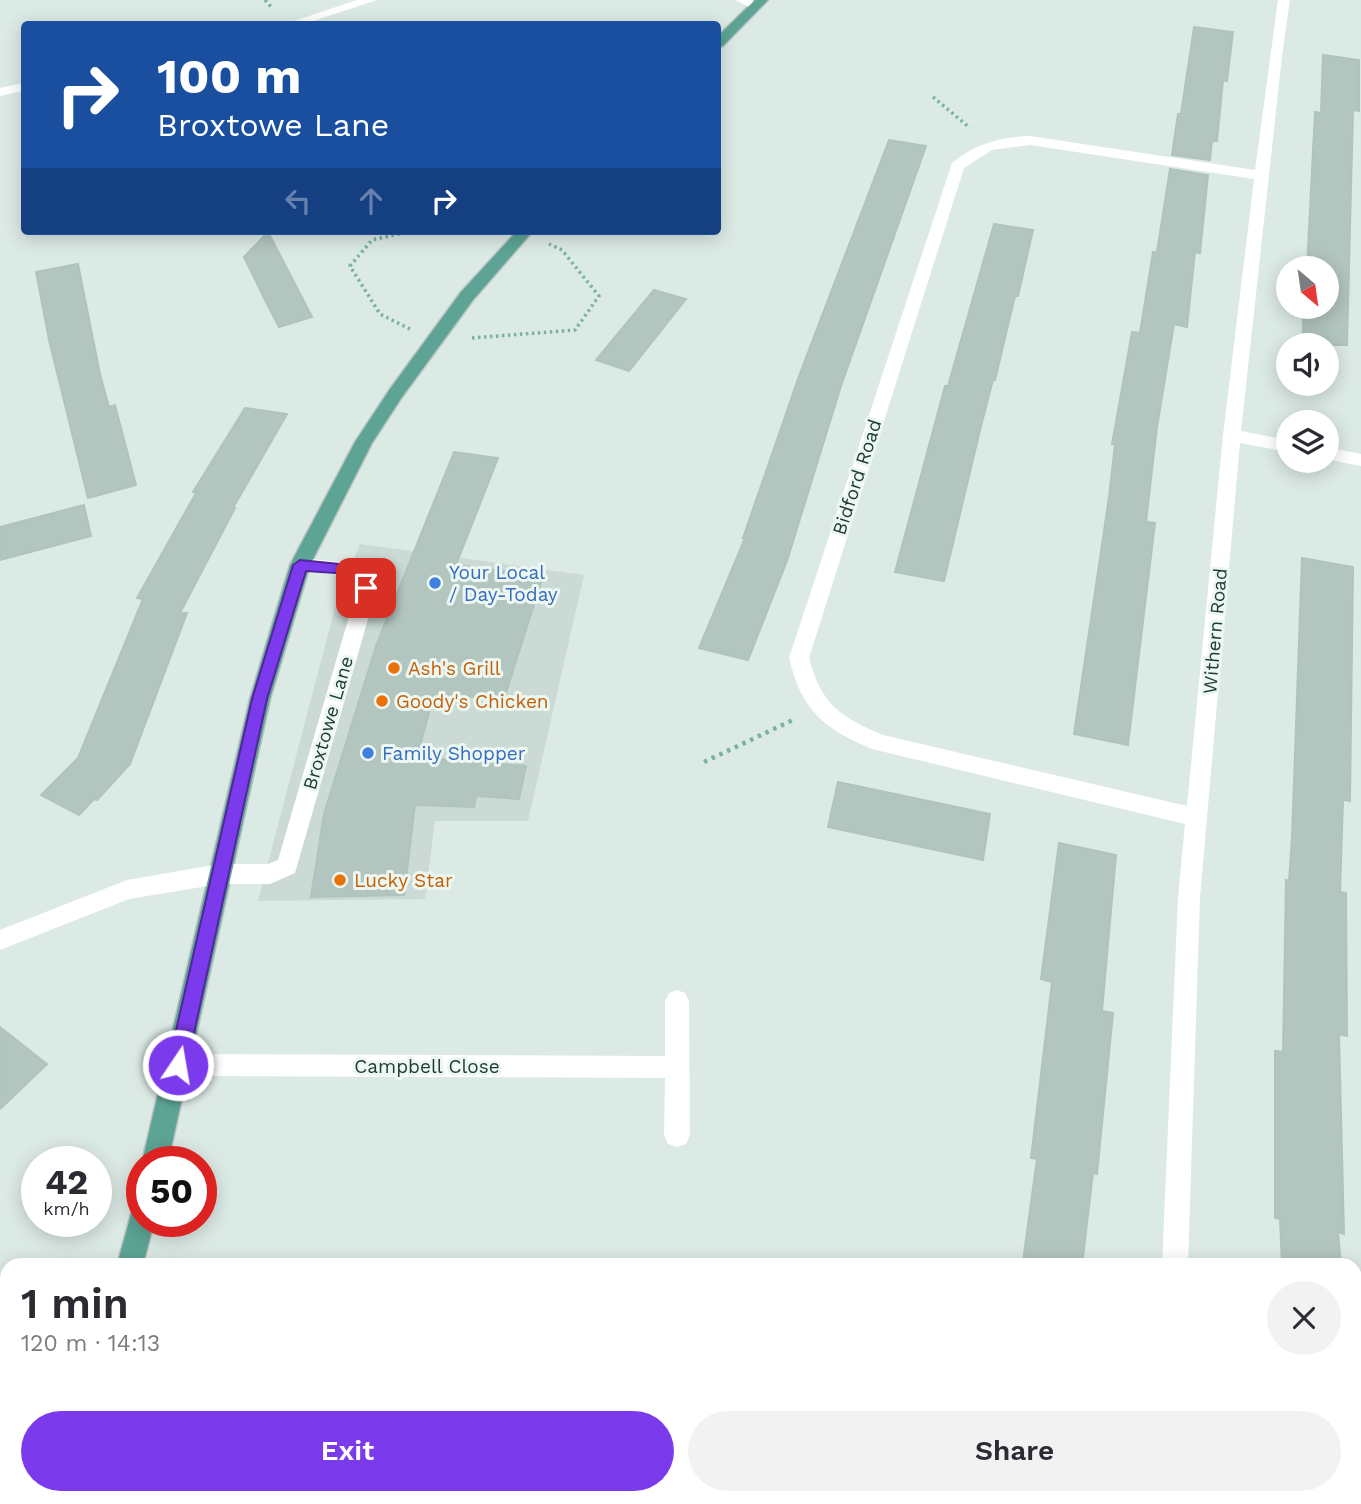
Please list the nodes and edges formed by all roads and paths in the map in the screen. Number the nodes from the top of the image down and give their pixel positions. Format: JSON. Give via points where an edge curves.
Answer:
{"nodes":[{"id":1,"x":371,"y":0,"type":"edge"},
{"id":2,"x":741,"y":0,"type":"edge"},
{"id":3,"x":1284,"y":0,"type":"edge"},
{"id":4,"x":758,"y":3,"type":"edge"},
{"id":5,"x":302,"y":21,"type":"edge"},
{"id":6,"x":721,"y":40,"type":"edge"},
{"id":7,"x":21,"y":88,"type":"edge"},
{"id":8,"x":0,"y":92,"type":"edge"},
{"id":9,"x":933,"y":97,"type":"dead end"},
{"id":10,"x":989,"y":144,"type":"junction"},
{"id":11,"x":1263,"y":176,"type":"junction"},
{"id":12,"x":394,"y":235,"type":"edge"},
{"id":13,"x":521,"y":235,"type":"edge"},
{"id":14,"x":530,"y":235,"type":"edge"},
{"id":15,"x":432,"y":341,"type":"junction"},
{"id":16,"x":1232,"y":435,"type":"junction"},
{"id":17,"x":1276,"y":444,"type":"edge"},
{"id":18,"x":1339,"y":456,"type":"edge"},
{"id":19,"x":1361,"y":460,"type":"edge"},
{"id":20,"x":300,"y":565,"type":"junction"},
{"id":21,"x":819,"y":707,"type":"junction"},
{"id":22,"x":704,"y":762,"type":"dead end"},
{"id":23,"x":1198,"y":818,"type":"junction"},
{"id":24,"x":220,"y":874,"type":"junction"},
{"id":25,"x":0,"y":940,"type":"edge"},
{"id":26,"x":677,"y":1001,"type":"dead end"},
{"id":27,"x":178,"y":1065,"type":"junction"},
{"id":28,"x":677,"y":1067,"type":"junction"},
{"id":29,"x":677,"y":1135,"type":"dead end"},
{"id":30,"x":159,"y":1146,"type":"edge"},
{"id":31,"x":137,"y":1237,"type":"edge"},
{"id":32,"x":132,"y":1258,"type":"edge"},
{"id":33,"x":1175,"y":1258,"type":"edge"}],
"edges":[{"from":1,"to":5,"type":"street"},
{"from":2,"to":4,"type":"street"},
{"from":3,"to":11,"type":"street","name":"Withern Road"},
{"from":4,"to":6,"type":"main road"},
{"from":7,"to":8,"type":"street"},
{"from":9,"to":10,"type":"path"},
{"from":10,"to":11,"type":"street","name":"Bidford Road","via":[[1014,139],[1042,141]]},
{"from":10,"to":21,"type":"street","name":"Bidford Road","via":[[957,166],[799,658],[804,685]]},
{"from":11,"to":16,"type":"street","name":"Withern Road"},
{"from":12,"to":15,"type":"path","via":[[372,240],[350,266],[380,314]]},
{"from":13,"to":15,"type":"main road"},
{"from":14,"to":15,"type":"path","via":[[562,250],[599,296],[575,330]]},
{"from":15,"to":20,"type":"main road","via":[[364,442]]},
{"from":16,"to":17,"type":"street"},
{"from":16,"to":23,"type":"street","name":"Withern Road"},
{"from":18,"to":19,"type":"street"},
{"from":20,"to":24,"type":"main road","via":[[260,699]]},
{"from":20,"to":24,"type":"street","name":"Broxtowe Lane","via":[[354,569],[366,588],[287,866],[270,874]]},
{"from":21,"to":22,"type":"path"},
{"from":21,"to":23,"type":"street","name":"Bidford Road","via":[[842,727],[879,743]]},
{"from":23,"to":33,"type":"street","name":"Withern Road","via":[[1189,897]]},
{"from":24,"to":25,"type":"street","via":[[127,890]]},
{"from":24,"to":27,"type":"main road"},
{"from":26,"to":28,"type":"street"},
{"from":27,"to":28,"type":"street","name":"Campbell Close"},
{"from":27,"to":30,"type":"main road"},
{"from":28,"to":29,"type":"street"},
{"from":31,"to":32,"type":"main road"}]}
